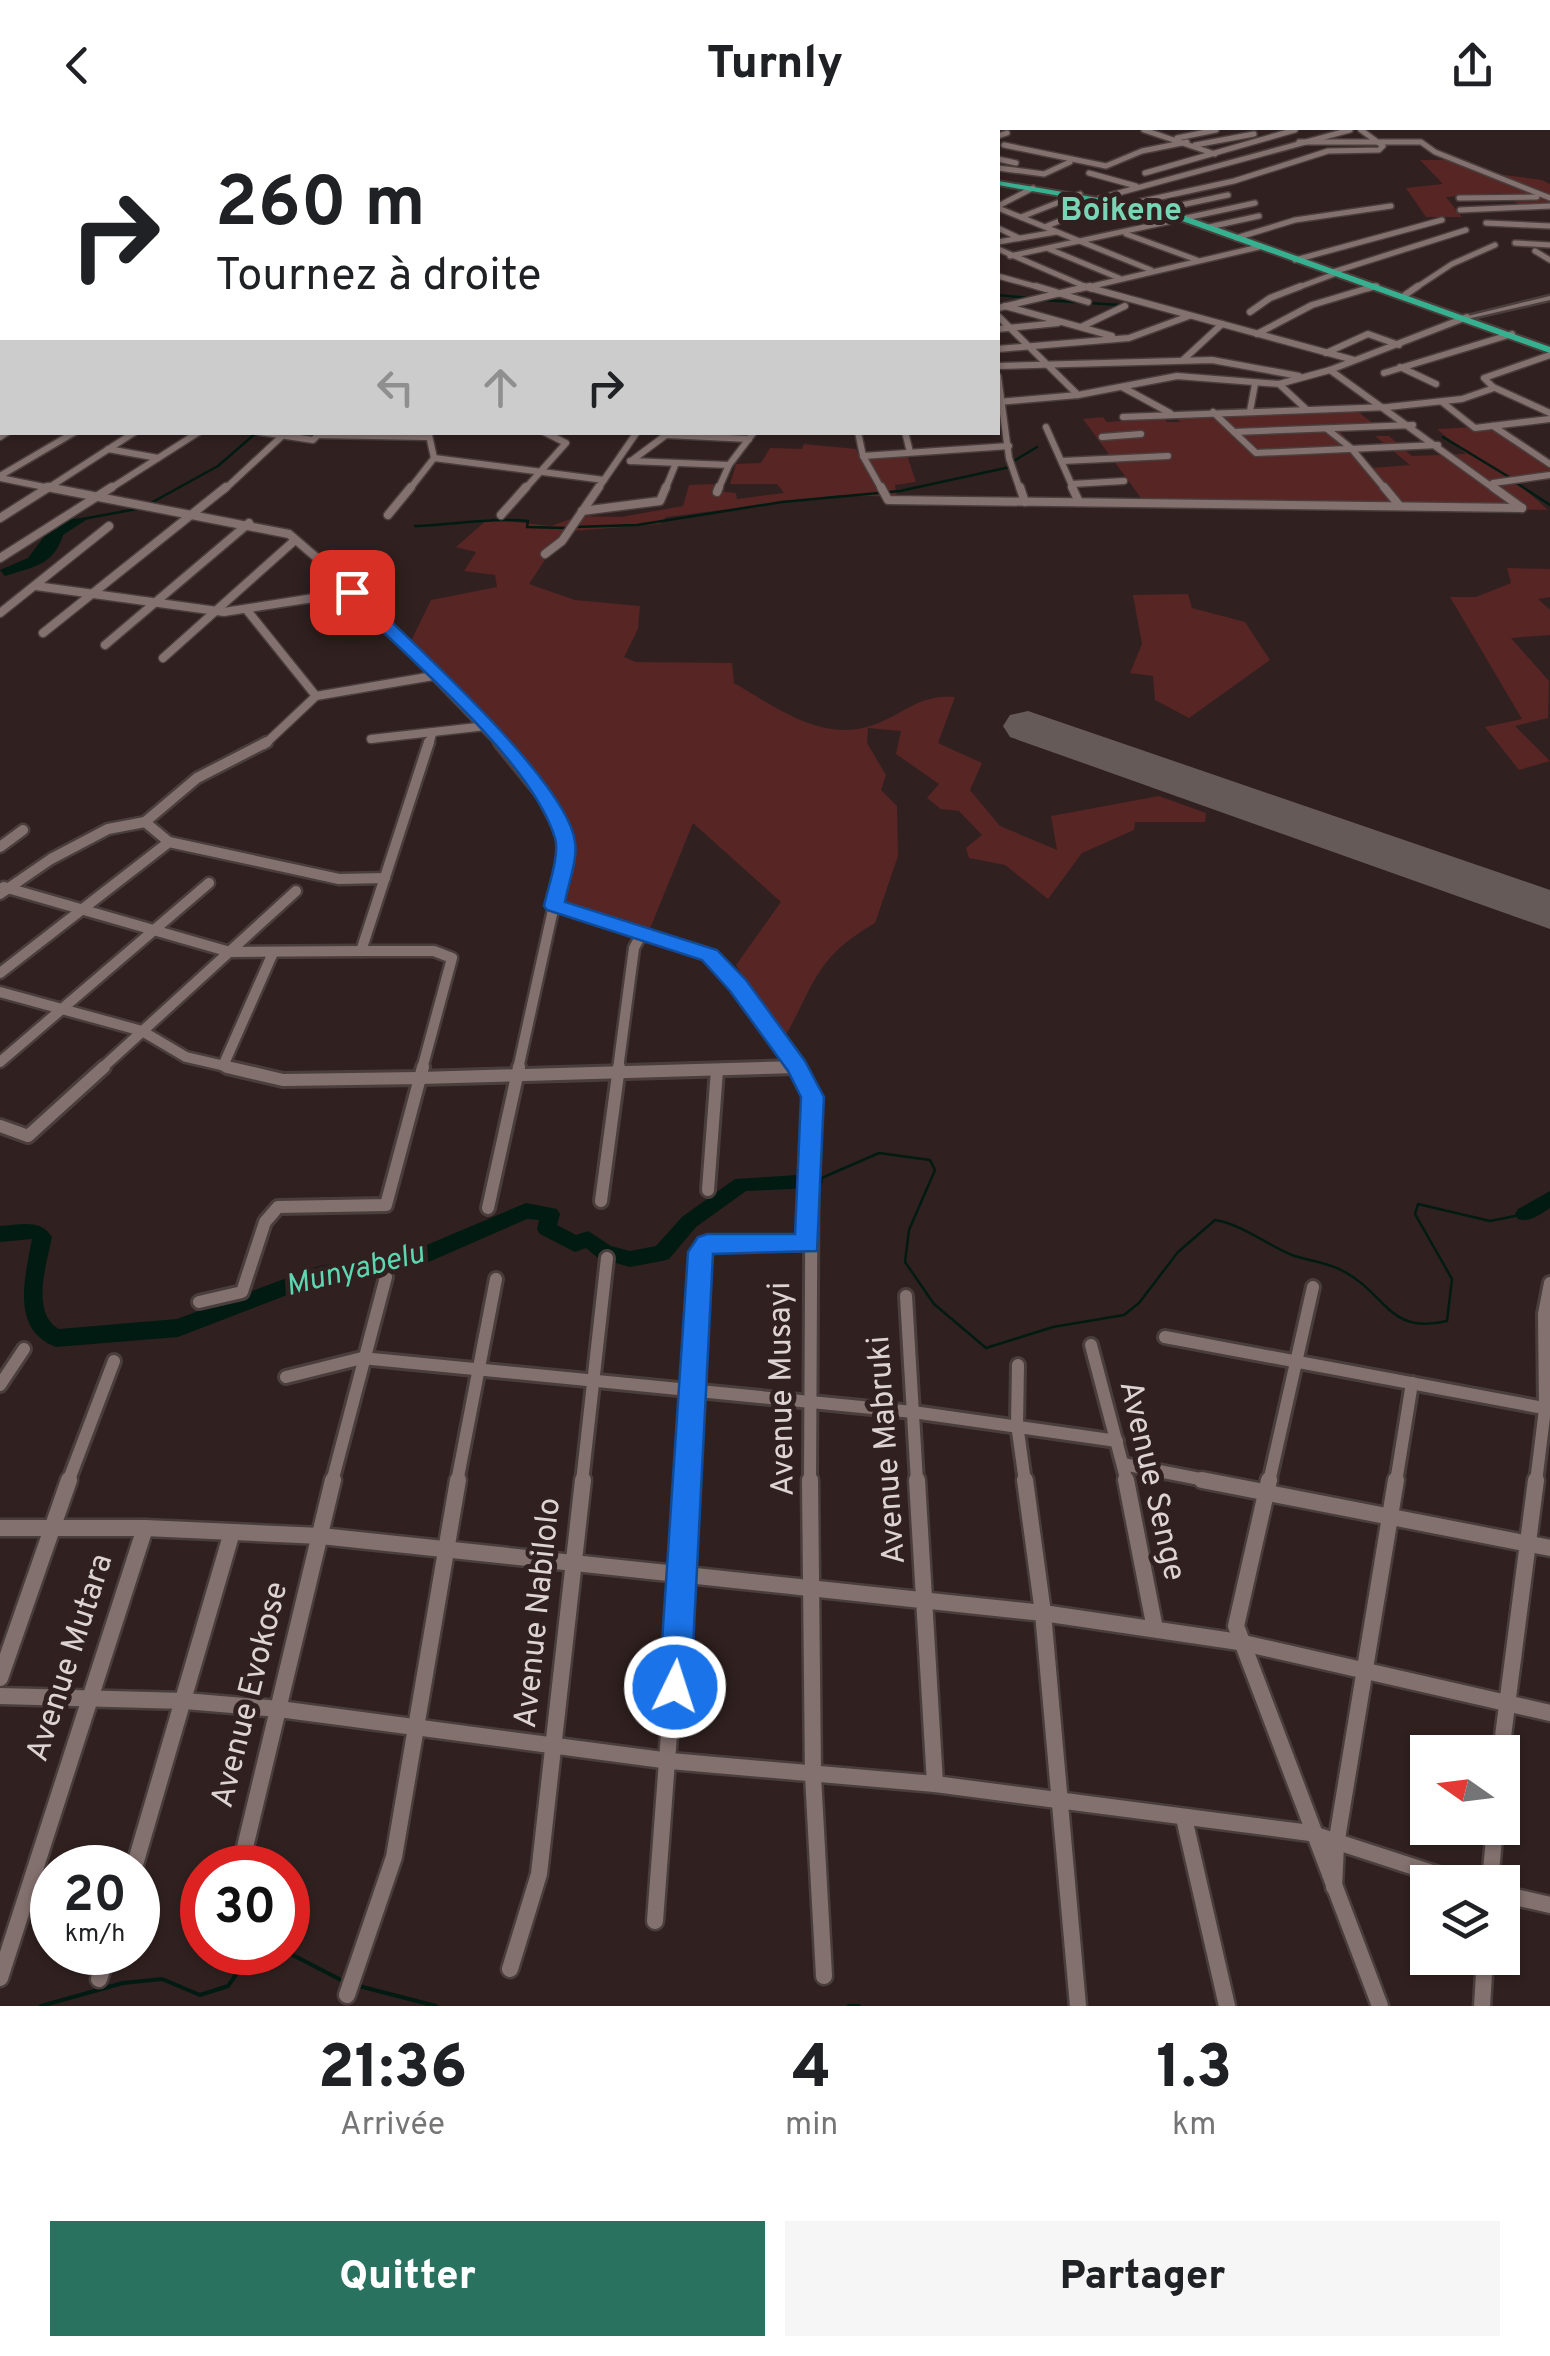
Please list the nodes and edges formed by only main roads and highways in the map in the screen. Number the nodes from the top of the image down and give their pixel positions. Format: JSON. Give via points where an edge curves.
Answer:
{"nodes":[{"id":1,"x":1000,"y":183,"type":"edge"},
{"id":2,"x":1550,"y":352,"type":"edge"}],
"edges":[{"from":1,"to":2,"type":"highway","via":[[1186,218]]}]}
